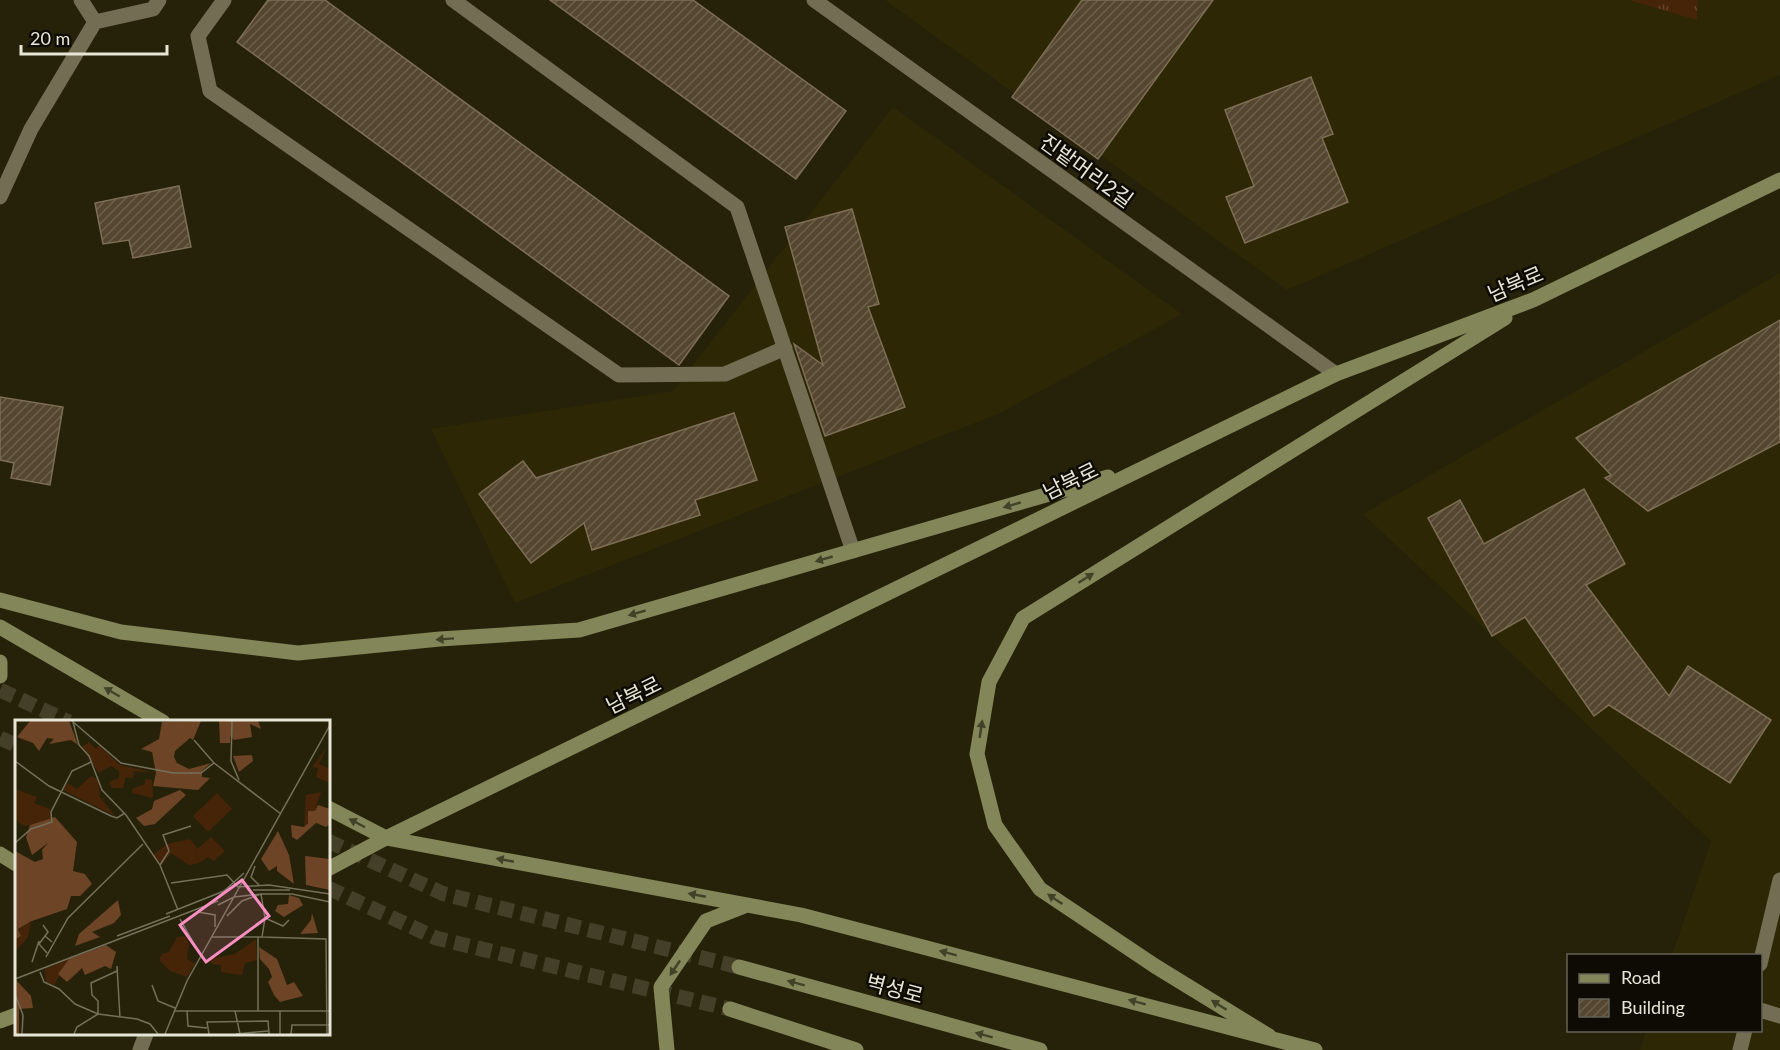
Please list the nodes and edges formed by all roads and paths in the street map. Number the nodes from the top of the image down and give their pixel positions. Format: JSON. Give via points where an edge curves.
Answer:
{"nodes":[{"id":1,"x":81,"y":0,"type":"edge"},
{"id":2,"x":159,"y":0,"type":"edge"},
{"id":3,"x":224,"y":0,"type":"edge"},
{"id":4,"x":453,"y":0,"type":"edge"},
{"id":5,"x":814,"y":0,"type":"edge"},
{"id":6,"x":95,"y":22,"type":"junction"},
{"id":7,"x":1780,"y":180,"type":"edge"},
{"id":8,"x":0,"y":197,"type":"edge"},
{"id":9,"x":1533,"y":300,"type":"junction"},
{"id":10,"x":785,"y":348,"type":"junction"},
{"id":11,"x":1336,"y":374,"type":"junction"},
{"id":12,"x":1148,"y":465,"type":"junction"},
{"id":13,"x":853,"y":551,"type":"junction"},
{"id":14,"x":0,"y":600,"type":"edge"},
{"id":15,"x":0,"y":627,"type":"edge"},
{"id":16,"x":0,"y":662,"type":"edge"},
{"id":17,"x":0,"y":676,"type":"edge"},
{"id":18,"x":160,"y":720,"type":"edge"},
{"id":19,"x":330,"y":809,"type":"edge"},
{"id":20,"x":386,"y":838,"type":"junction"},
{"id":21,"x":0,"y":854,"type":"edge"},
{"id":22,"x":15,"y":863,"type":"edge"},
{"id":23,"x":330,"y":868,"type":"edge"},
{"id":24,"x":1780,"y":880,"type":"edge"},
{"id":25,"x":747,"y":905,"type":"junction"},
{"id":26,"x":1762,"y":960,"type":"edge"},
{"id":27,"x":738,"y":968,"type":"tunnel mouth"},
{"id":28,"x":730,"y":1009,"type":"tunnel mouth"},
{"id":29,"x":1762,"y":1010,"type":"edge"},
{"id":30,"x":15,"y":1014,"type":"edge"},
{"id":31,"x":1780,"y":1016,"type":"edge"},
{"id":32,"x":0,"y":1021,"type":"edge"},
{"id":33,"x":1744,"y":1032,"type":"edge"},
{"id":34,"x":146,"y":1035,"type":"edge"},
{"id":35,"x":1269,"y":1036,"type":"junction"},
{"id":36,"x":141,"y":1050,"type":"edge"},
{"id":37,"x":667,"y":1050,"type":"edge"},
{"id":38,"x":856,"y":1050,"type":"edge"},
{"id":39,"x":1040,"y":1050,"type":"edge"},
{"id":40,"x":1315,"y":1050,"type":"edge"},
{"id":41,"x":1740,"y":1050,"type":"edge"}],
"edges":[{"from":1,"to":6,"type":"street"},
{"from":2,"to":6,"type":"street","via":[[153,9]]},
{"from":3,"to":10,"type":"street","via":[[198,36],[210,91],[619,375],[725,374]]},
{"from":4,"to":10,"type":"street","via":[[737,207]]},
{"from":5,"to":11,"type":"street","name":"진밭머리2길"},
{"from":6,"to":8,"type":"street","via":[[31,129]]},
{"from":7,"to":9,"type":"main road","name":"남북로"},
{"from":9,"to":11,"type":"main road","name":"남북로"},
{"from":35,"to":9,"type":"main road","one_way":true,"via":[[1040,889],[995,825],[977,754],[989,681],[1023,618]]},
{"from":10,"to":13,"type":"street"},
{"from":11,"to":12,"type":"main road","name":"남북로"},
{"from":12,"to":13,"type":"main road","one_way":true},
{"from":12,"to":20,"type":"main road","name":"남북로"},
{"from":13,"to":14,"type":"main road","one_way":true,"via":[[579,630],[298,653],[121,632]]},
{"from":18,"to":15,"type":"main road","one_way":true},
{"from":16,"to":17,"type":"main road"},
{"from":20,"to":19,"type":"main road","one_way":true},
{"from":20,"to":23,"type":"main road","name":"남북로"},
{"from":25,"to":20,"type":"main road","one_way":true},
{"from":21,"to":22,"type":"main road"},
{"from":24,"to":26,"type":"street"},
{"from":35,"to":25,"type":"main road","one_way":true,"via":[[801,915]]},
{"from":25,"to":37,"type":"main road","one_way":true,"via":[[706,921],[661,987]]},
{"from":39,"to":27,"type":"main road","name":"벽성로","one_way":true},
{"from":28,"to":38,"type":"main road"},
{"from":29,"to":31,"type":"street"},
{"from":30,"to":32,"type":"main road"},
{"from":33,"to":41,"type":"street"},
{"from":34,"to":36,"type":"street"},
{"from":35,"to":40,"type":"main road"}]}
